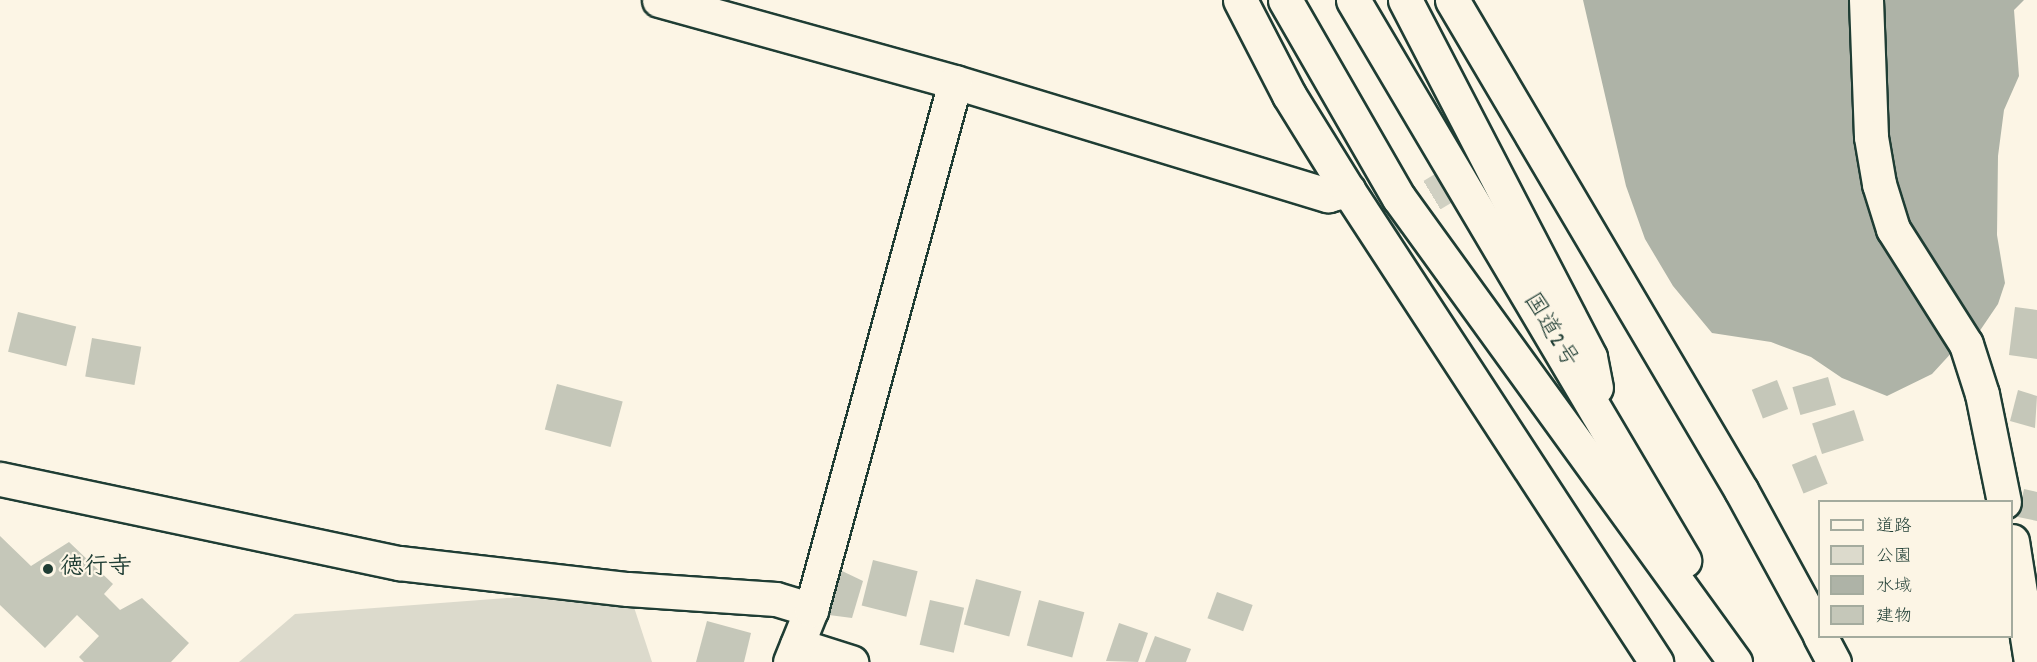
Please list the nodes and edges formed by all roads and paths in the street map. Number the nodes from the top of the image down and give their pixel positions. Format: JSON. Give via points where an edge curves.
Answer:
{"nodes":[{"id":1,"x":659,"y":0,"type":"edge"},
{"id":2,"x":1240,"y":0,"type":"edge"},
{"id":3,"x":1284,"y":0,"type":"edge"},
{"id":4,"x":1353,"y":0,"type":"edge"},
{"id":5,"x":1405,"y":0,"type":"edge"},
{"id":6,"x":1452,"y":0,"type":"edge"},
{"id":7,"x":1866,"y":0,"type":"edge"},
{"id":8,"x":956,"y":82,"type":"junction"},
{"id":9,"x":1348,"y":190,"type":"junction"},
{"id":10,"x":1604,"y":424,"type":"junction"},
{"id":11,"x":0,"y":480,"type":"edge"},
{"id":12,"x":2004,"y":500,"type":"edge"},
{"id":13,"x":2013,"y":547,"type":"edge"},
{"id":14,"x":811,"y":610,"type":"junction"},
{"id":15,"x":1818,"y":632,"type":"edge"},
{"id":16,"x":1821,"y":638,"type":"edge"},
{"id":17,"x":794,"y":654,"type":"edge"},
{"id":18,"x":851,"y":662,"type":"edge"},
{"id":19,"x":1656,"y":662,"type":"edge"},
{"id":20,"x":1735,"y":662,"type":"edge"},
{"id":21,"x":1745,"y":662,"type":"edge"},
{"id":22,"x":1834,"y":662,"type":"edge"},
{"id":23,"x":2031,"y":662,"type":"edge"}],
"edges":[{"from":1,"to":8,"type":"main road"},
{"from":2,"to":9,"type":"main road","via":[[1289,95]]},
{"from":3,"to":20,"type":"main road","via":[[1399,198]]},
{"from":4,"to":10,"type":"main road","name":"国道2号"},
{"from":5,"to":10,"type":"main road","via":[[1590,357]]},
{"from":6,"to":15,"type":"main road","via":[[1522,141],[1741,490]]},
{"from":7,"to":12,"type":"main road","via":[[1870,126],[1879,184],[1893,229],[1966,344],[1982,394]]},
{"from":8,"to":9,"type":"main road","via":[[1328,195]]},
{"from":8,"to":14,"type":"main road"},
{"from":9,"to":19,"type":"main road","via":[[1383,224]]},
{"from":10,"to":21,"type":"main road","name":"国道2号"},
{"from":11,"to":14,"type":"main road","via":[[399,563],[628,589],[776,599]]},
{"from":13,"to":23,"type":"main road"},
{"from":14,"to":17,"type":"main road"},
{"from":16,"to":22,"type":"main road"},
{"from":17,"to":18,"type":"main road"}]}
